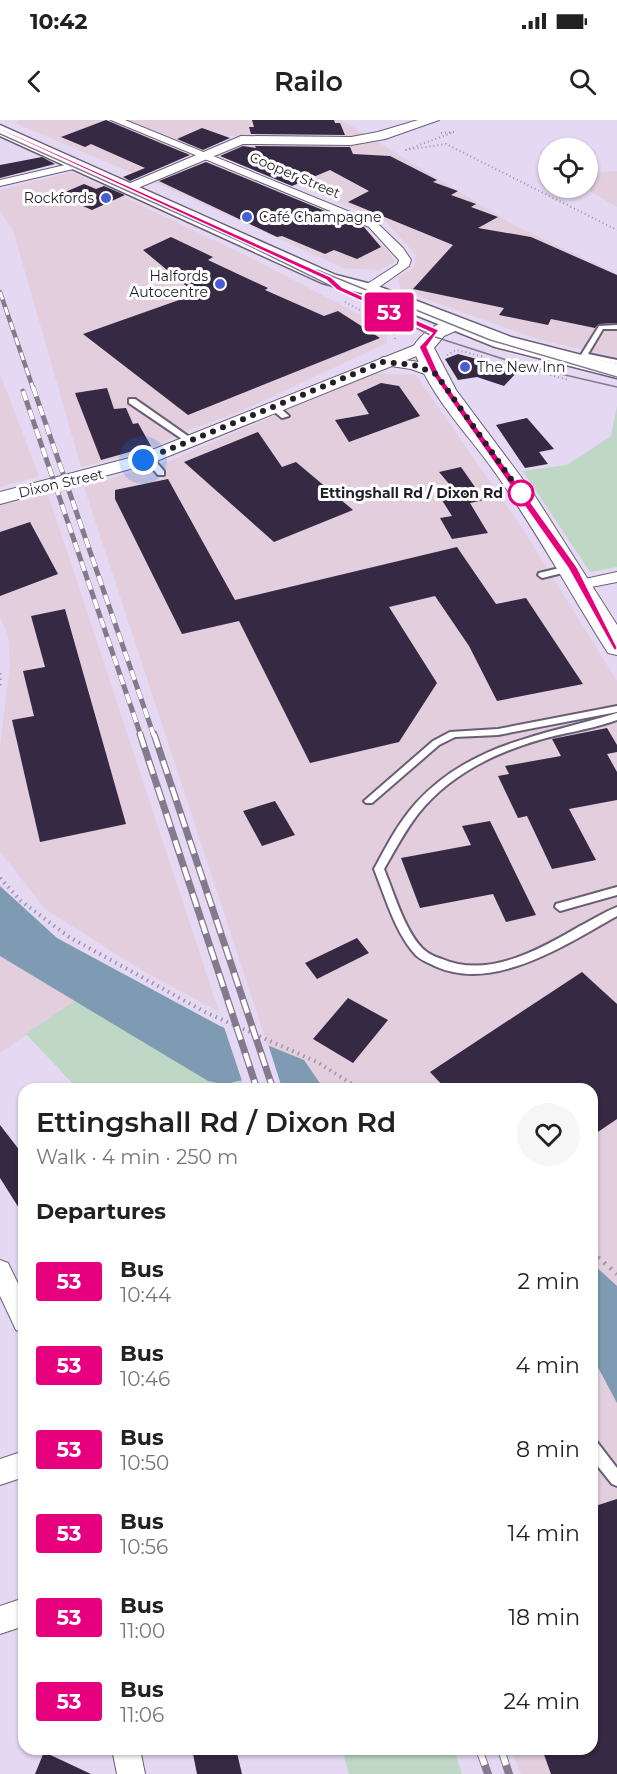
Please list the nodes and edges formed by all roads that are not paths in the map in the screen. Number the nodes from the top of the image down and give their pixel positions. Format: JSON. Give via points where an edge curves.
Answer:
{"nodes":[{"id":1,"x":116,"y":120,"type":"edge"},
{"id":2,"x":432,"y":120,"type":"edge"},
{"id":3,"x":0,"y":130,"type":"edge"},
{"id":4,"x":205,"y":154,"type":"junction"},
{"id":5,"x":78,"y":165,"type":"junction"},
{"id":6,"x":0,"y":183,"type":"edge"},
{"id":7,"x":128,"y":187,"type":"junction"},
{"id":8,"x":329,"y":279,"type":"junction"},
{"id":9,"x":368,"y":289,"type":"junction"},
{"id":10,"x":617,"y":327,"type":"edge"},
{"id":11,"x":438,"y":334,"type":"junction"},
{"id":12,"x":582,"y":359,"type":"junction"},
{"id":13,"x":383,"y":362,"type":"junction"},
{"id":14,"x":617,"y":362,"type":"edge"},
{"id":15,"x":439,"y":365,"type":"junction"},
{"id":16,"x":617,"y":371,"type":"edge"},
{"id":17,"x":617,"y":381,"type":"edge"},
{"id":18,"x":132,"y":401,"type":"dead end"},
{"id":19,"x":191,"y":441,"type":"junction"},
{"id":20,"x":148,"y":458,"type":"junction"},
{"id":21,"x":161,"y":473,"type":"dead end"},
{"id":22,"x":0,"y":498,"type":"edge"},
{"id":23,"x":542,"y":575,"type":"dead end"},
{"id":24,"x":577,"y":576,"type":"junction"},
{"id":25,"x":617,"y":577,"type":"edge"},
{"id":26,"x":617,"y":647,"type":"edge"},
{"id":27,"x":617,"y":709,"type":"edge"},
{"id":28,"x":617,"y":717,"type":"edge"},
{"id":29,"x":369,"y":801,"type":"dead end"},
{"id":30,"x":617,"y":891,"type":"edge"},
{"id":31,"x":560,"y":907,"type":"dead end"},
{"id":32,"x":617,"y":911,"type":"edge"},
{"id":33,"x":0,"y":1271,"type":"edge"},
{"id":34,"x":18,"y":1309,"type":"edge"},
{"id":35,"x":598,"y":1455,"type":"edge"},
{"id":36,"x":18,"y":1466,"type":"edge"},
{"id":37,"x":0,"y":1472,"type":"edge"},
{"id":38,"x":617,"y":1479,"type":"edge"},
{"id":39,"x":18,"y":1614,"type":"edge"},
{"id":40,"x":0,"y":1620,"type":"edge"},
{"id":41,"x":127,"y":1755,"type":"edge"},
{"id":42,"x":131,"y":1774,"type":"edge"}],
"edges":[{"from":1,"to":4,"type":"street","name":"Cooper Street"},
{"from":2,"to":4,"type":"street","via":[[351,141],[250,140]]},
{"from":3,"to":5,"type":"highway"},
{"from":4,"to":7,"type":"street"},
{"from":4,"to":9,"type":"street","name":"Cooper Street","via":[[373,225],[405,260],[403,266]]},
{"from":5,"to":6,"type":"street"},
{"from":5,"to":7,"type":"highway"},
{"from":7,"to":8,"type":"highway"},
{"from":8,"to":9,"type":"highway"},
{"from":8,"to":11,"type":"highway","via":[[339,289]]},
{"from":9,"to":11,"type":"highway"},
{"from":10,"to":12,"type":"lane","via":[[601,327]]},
{"from":11,"to":12,"type":"highway","via":[[503,342]]},
{"from":11,"to":13,"type":"street","name":"Dixon Street"},
{"from":11,"to":15,"type":"main road"},
{"from":11,"to":17,"type":"highway"},
{"from":12,"to":14,"type":"lane"},
{"from":12,"to":16,"type":"highway"},
{"from":13,"to":15,"type":"street"},
{"from":13,"to":19,"type":"street","name":"Dixon Street","via":[[324,381],[279,412],[246,414]]},
{"from":15,"to":24,"type":"main road"},
{"from":18,"to":19,"type":"lane"},
{"from":19,"to":20,"type":"street","name":"Dixon Street"},
{"from":20,"to":21,"type":"lane"},
{"from":20,"to":22,"type":"street","name":"Dixon Street"},
{"from":23,"to":24,"type":"lane"},
{"from":24,"to":25,"type":"street"},
{"from":24,"to":26,"type":"main road"},
{"from":27,"to":29,"type":"lane","via":[[498,732],[453,734],[436,743]]},
{"from":28,"to":32,"type":"lane","via":[[496,750],[444,782],[418,807],[379,869],[417,950],[442,967],[466,972],[497,969]]},
{"from":30,"to":31,"type":"lane"},
{"from":33,"to":34,"type":"street"},
{"from":35,"to":38,"type":"lane"},
{"from":36,"to":37,"type":"street"},
{"from":39,"to":40,"type":"street"},
{"from":41,"to":42,"type":"street"}]}
